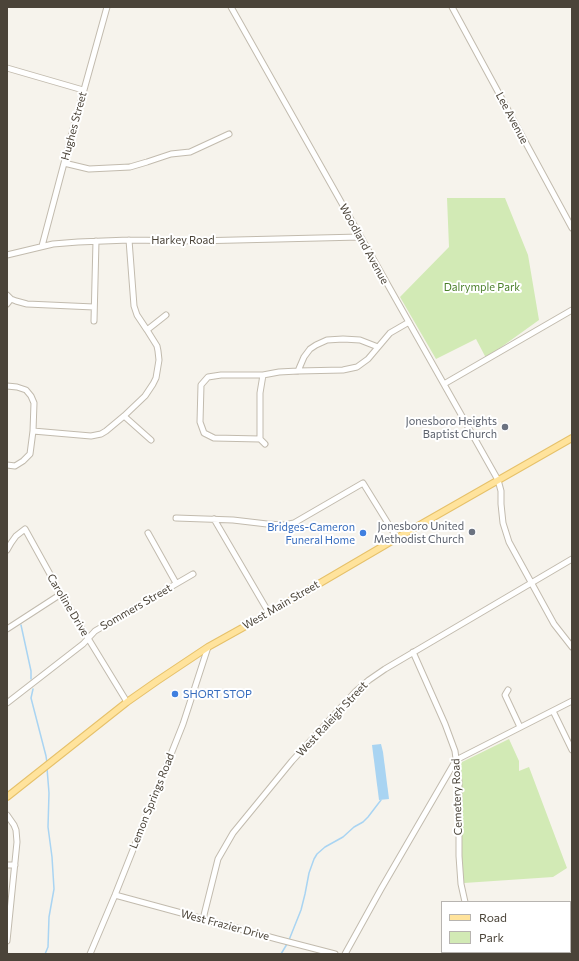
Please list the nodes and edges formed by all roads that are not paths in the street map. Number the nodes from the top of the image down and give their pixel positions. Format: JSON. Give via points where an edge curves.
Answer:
{"nodes":[{"id":1,"x":107,"y":7,"type":"edge"},
{"id":2,"x":231,"y":7,"type":"edge"},
{"id":3,"x":452,"y":7,"type":"edge"},
{"id":4,"x":7,"y":68,"type":"edge"},
{"id":5,"x":83,"y":90,"type":"junction"},
{"id":6,"x":229,"y":134,"type":"dead end"},
{"id":7,"x":64,"y":163,"type":"junction"},
{"id":8,"x":572,"y":228,"type":"edge"},
{"id":9,"x":360,"y":237,"type":"junction"},
{"id":10,"x":129,"y":240,"type":"junction"},
{"id":11,"x":96,"y":241,"type":"junction"},
{"id":12,"x":42,"y":246,"type":"junction"},
{"id":13,"x":7,"y":255,"type":"edge"},
{"id":14,"x":7,"y":295,"type":"edge"},
{"id":15,"x":11,"y":299,"type":"junction"},
{"id":16,"x":7,"y":304,"type":"edge"},
{"id":17,"x":94,"y":307,"type":"junction"},
{"id":18,"x":572,"y":310,"type":"edge"},
{"id":19,"x":166,"y":314,"type":"dead end"},
{"id":20,"x":94,"y":321,"type":"dead end"},
{"id":21,"x":409,"y":322,"type":"junction"},
{"id":22,"x":147,"y":330,"type":"junction"},
{"id":23,"x":378,"y":347,"type":"junction"},
{"id":24,"x":298,"y":371,"type":"junction"},
{"id":25,"x":263,"y":375,"type":"junction"},
{"id":26,"x":444,"y":384,"type":"junction"},
{"id":27,"x":7,"y":386,"type":"edge"},
{"id":28,"x":124,"y":416,"type":"junction"},
{"id":29,"x":33,"y":431,"type":"junction"},
{"id":30,"x":572,"y":438,"type":"edge"},
{"id":31,"x":260,"y":439,"type":"junction"},
{"id":32,"x":151,"y":440,"type":"dead end"},
{"id":33,"x":265,"y":444,"type":"dead end"},
{"id":34,"x":7,"y":466,"type":"edge"},
{"id":35,"x":498,"y":480,"type":"junction"},
{"id":36,"x":176,"y":518,"type":"dead end"},
{"id":37,"x":214,"y":519,"type":"junction"},
{"id":38,"x":148,"y":533,"type":"dead end"},
{"id":39,"x":397,"y":538,"type":"junction"},
{"id":40,"x":7,"y":550,"type":"edge"},
{"id":41,"x":572,"y":558,"type":"edge"},
{"id":42,"x":193,"y":574,"type":"dead end"},
{"id":43,"x":531,"y":582,"type":"junction"},
{"id":44,"x":176,"y":583,"type":"junction"},
{"id":45,"x":61,"y":594,"type":"junction"},
{"id":46,"x":269,"y":613,"type":"junction"},
{"id":47,"x":7,"y":629,"type":"edge"},
{"id":48,"x":88,"y":638,"type":"junction"},
{"id":49,"x":208,"y":646,"type":"junction"},
{"id":50,"x":572,"y":647,"type":"edge"},
{"id":51,"x":413,"y":652,"type":"junction"},
{"id":52,"x":508,"y":690,"type":"dead end"},
{"id":53,"x":572,"y":701,"type":"edge"},
{"id":54,"x":127,"y":702,"type":"junction"},
{"id":55,"x":7,"y":703,"type":"edge"},
{"id":56,"x":553,"y":711,"type":"junction"},
{"id":57,"x":520,"y":727,"type":"junction"},
{"id":58,"x":572,"y":750,"type":"edge"},
{"id":59,"x":456,"y":760,"type":"junction"},
{"id":60,"x":7,"y":797,"type":"edge"},
{"id":61,"x":7,"y":815,"type":"edge"},
{"id":62,"x":7,"y":865,"type":"edge"},
{"id":63,"x":15,"y":865,"type":"junction"},
{"id":64,"x":115,"y":895,"type":"junction"},
{"id":65,"x":465,"y":901,"type":"edge"},
{"id":66,"x":203,"y":919,"type":"junction"},
{"id":67,"x":7,"y":941,"type":"edge"},
{"id":68,"x":90,"y":954,"type":"edge"},
{"id":69,"x":335,"y":954,"type":"edge"},
{"id":70,"x":345,"y":954,"type":"edge"}],
"edges":[{"from":1,"to":5,"type":"street","name":"Hughes Street"},
{"from":2,"to":9,"type":"street","name":"Woodland Avenue"},
{"from":3,"to":8,"type":"street","name":"Lee Avenue"},
{"from":4,"to":5,"type":"street"},
{"from":5,"to":7,"type":"street","name":"Hughes Street"},
{"from":6,"to":7,"type":"street","via":[[190,152],[171,154],[130,167],[89,169]]},
{"from":7,"to":12,"type":"street","name":"Hughes Street"},
{"from":9,"to":10,"type":"street","name":"Harkey Road"},
{"from":9,"to":21,"type":"street","name":"Woodland Avenue"},
{"from":10,"to":11,"type":"street","name":"Harkey Road"},
{"from":10,"to":22,"type":"street","via":[[134,306]]},
{"from":11,"to":12,"type":"street","name":"Harkey Road"},
{"from":11,"to":17,"type":"street"},
{"from":12,"to":13,"type":"street","name":"Harkey Road"},
{"from":14,"to":15,"type":"street"},
{"from":15,"to":16,"type":"street"},
{"from":15,"to":17,"type":"street","via":[[27,304]]},
{"from":17,"to":20,"type":"street"},
{"from":18,"to":26,"type":"street"},
{"from":19,"to":22,"type":"street"},
{"from":21,"to":23,"type":"street","via":[[390,333]]},
{"from":21,"to":26,"type":"street","name":"Woodland Avenue"},
{"from":22,"to":28,"type":"street","via":[[158,351],[156,378],[149,391]]},
{"from":23,"to":24,"type":"street","via":[[357,367],[344,370]]},
{"from":23,"to":24,"type":"street","via":[[360,340],[327,340],[310,349]]},
{"from":24,"to":25,"type":"street"},
{"from":25,"to":31,"type":"street","via":[[260,393]]},
{"from":25,"to":31,"type":"street","via":[[220,375],[208,377],[201,385],[200,422],[204,432],[214,438]]},
{"from":26,"to":35,"type":"street","name":"Woodland Avenue"},
{"from":27,"to":29,"type":"street","via":[[26,390],[31,396],[34,403]]},
{"from":28,"to":29,"type":"street","via":[[106,431],[91,436]]},
{"from":28,"to":32,"type":"street"},
{"from":29,"to":34,"type":"street","via":[[30,454],[15,466]]},
{"from":30,"to":35,"type":"main road","name":"West Main Street"},
{"from":31,"to":33,"type":"street"},
{"from":35,"to":39,"type":"main road","name":"West Main Street"},
{"from":35,"to":43,"type":"street","via":[[503,523],[509,542]]},
{"from":36,"to":37,"type":"street"},
{"from":37,"to":39,"type":"street","via":[[284,525],[294,523],[363,483]]},
{"from":37,"to":46,"type":"street"},
{"from":38,"to":44,"type":"street"},
{"from":39,"to":46,"type":"main road","name":"West Main Street"},
{"from":40,"to":45,"type":"street","name":"Caroline Drive","via":[[24,529]]},
{"from":41,"to":43,"type":"street","name":"West Raleigh Street"},
{"from":42,"to":44,"type":"street","name":"Sommers Street"},
{"from":43,"to":50,"type":"street","via":[[554,624]]},
{"from":43,"to":51,"type":"street","name":"West Raleigh Street"},
{"from":44,"to":48,"type":"street","name":"Sommers Street","via":[[95,631]]},
{"from":45,"to":47,"type":"street"},
{"from":45,"to":48,"type":"street","name":"Caroline Drive"},
{"from":46,"to":49,"type":"main road","name":"West Main Street"},
{"from":48,"to":54,"type":"street","name":"Caroline Drive"},
{"from":48,"to":55,"type":"street","name":"Sommers Street"},
{"from":49,"to":54,"type":"main road","name":"West Main Street"},
{"from":49,"to":64,"type":"street","name":"Lemon Springs Road","via":[[183,724]]},
{"from":51,"to":59,"type":"street","name":"Cemetery Road","via":[[451,738]]},
{"from":51,"to":66,"type":"street","name":"West Raleigh Street","via":[[385,668],[355,692],[233,833],[218,859]]},
{"from":52,"to":57,"type":"street","via":[[505,695]]},
{"from":53,"to":56,"type":"street"},
{"from":54,"to":60,"type":"main road","name":"West Main Street"},
{"from":56,"to":57,"type":"street"},
{"from":56,"to":58,"type":"street"},
{"from":57,"to":59,"type":"street"},
{"from":59,"to":65,"type":"street","name":"Cemetery Road","via":[[459,856]]},
{"from":59,"to":70,"type":"street"},
{"from":61,"to":63,"type":"street","via":[[16,833]]},
{"from":62,"to":63,"type":"street"},
{"from":63,"to":67,"type":"street"},
{"from":64,"to":66,"type":"street","name":"West Frazier Drive"},
{"from":64,"to":68,"type":"street","name":"Lemon Springs Road"},
{"from":66,"to":69,"type":"street","name":"West Frazier Drive"}]}
